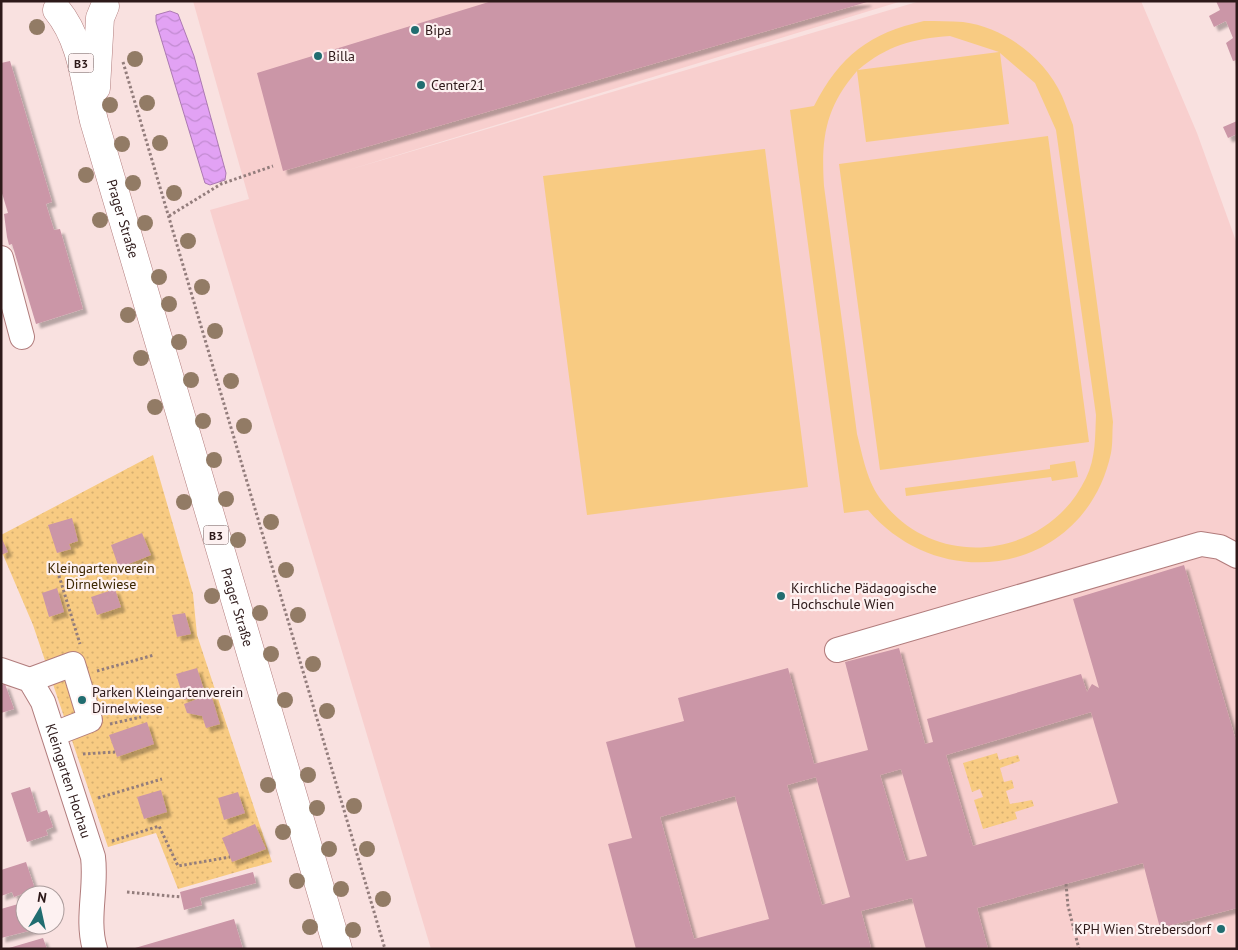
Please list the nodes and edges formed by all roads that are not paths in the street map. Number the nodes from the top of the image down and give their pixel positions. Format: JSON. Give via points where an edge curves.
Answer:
{"nodes":[{"id":1,"x":107,"y":4,"type":"edge"},
{"id":2,"x":53,"y":6,"type":"edge"},
{"id":3,"x":94,"y":121,"type":"junction"},
{"id":4,"x":1,"y":258,"type":"edge"},
{"id":5,"x":22,"y":337,"type":"dead end"},
{"id":6,"x":1237,"y":556,"type":"edge"},
{"id":7,"x":837,"y":650,"type":"dead end"},
{"id":8,"x":1,"y":670,"type":"edge"},
{"id":9,"x":30,"y":680,"type":"junction"},
{"id":10,"x":57,"y":745,"type":"junction"},
{"id":11,"x":94,"y":949,"type":"edge"},
{"id":12,"x":338,"y":949,"type":"edge"}],
"edges":[{"from":1,"to":2,"type":"main road","number":"B3","via":[[82,16],[69,16]]},
{"from":1,"to":3,"type":"main road","name":"Prager Straße","number":"B3","via":[[100,18]]},
{"from":2,"to":3,"type":"main road","name":"Prager Straße","number":"B3","via":[[69,24],[75,40]]},
{"from":3,"to":12,"type":"main road","name":"Prager Straße","number":"B3"},
{"from":4,"to":5,"type":"street"},
{"from":6,"to":7,"type":"street","via":[[1220,547],[1201,544]]},
{"from":8,"to":9,"type":"street"},
{"from":9,"to":10,"type":"street","name":"Kleingarten Hochau","via":[[40,694]]},
{"from":9,"to":10,"type":"street","via":[[75,671],[90,720]]},
{"from":10,"to":11,"type":"street","name":"Kleingarten Hochau","via":[[90,848],[95,879],[91,930]]}]}
